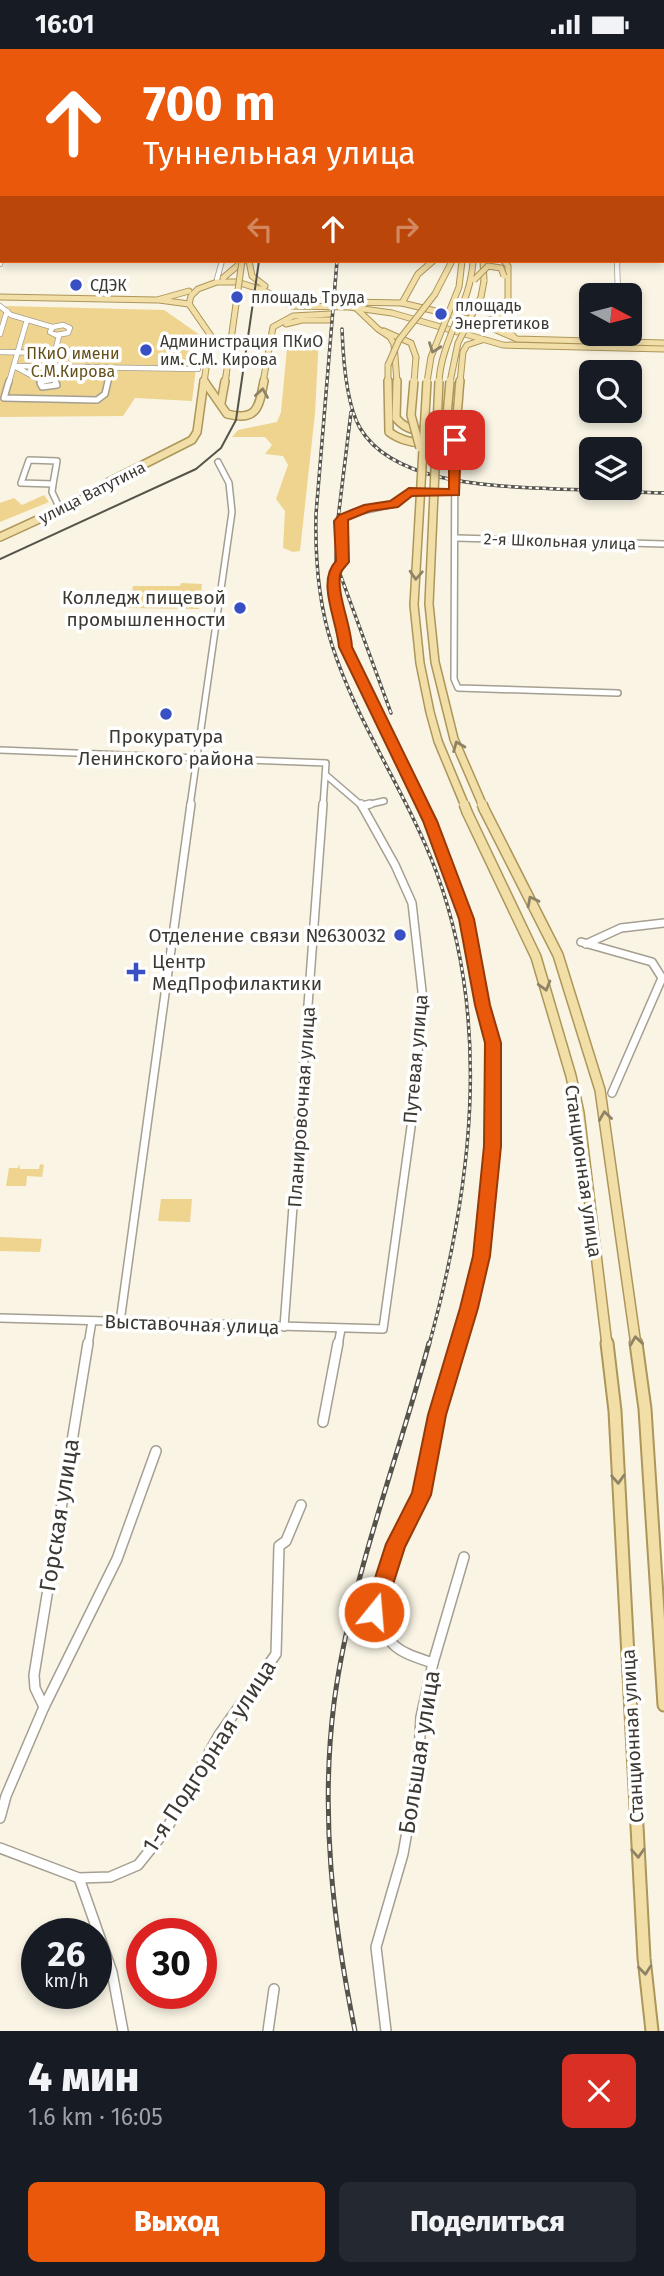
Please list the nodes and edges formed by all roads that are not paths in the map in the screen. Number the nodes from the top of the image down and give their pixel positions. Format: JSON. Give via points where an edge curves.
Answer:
{"nodes":[{"id":1,"x":222,"y":263,"type":"edge"},
{"id":2,"x":241,"y":263,"type":"edge"},
{"id":3,"x":244,"y":263,"type":"edge"},
{"id":4,"x":245,"y":263,"type":"edge"},
{"id":5,"x":431,"y":263,"type":"edge"},
{"id":6,"x":451,"y":263,"type":"edge"},
{"id":7,"x":462,"y":263,"type":"edge"},
{"id":8,"x":473,"y":263,"type":"edge"},
{"id":9,"x":483,"y":263,"type":"edge"},
{"id":10,"x":506,"y":263,"type":"edge"},
{"id":11,"x":617,"y":263,"type":"edge"},
{"id":12,"x":220,"y":279,"type":"junction"},
{"id":13,"x":472,"y":281,"type":"junction"},
{"id":14,"x":618,"y":283,"type":"edge"},
{"id":15,"x":266,"y":287,"type":"junction"},
{"id":16,"x":189,"y":291,"type":"junction"},
{"id":17,"x":0,"y":297,"type":"edge"},
{"id":18,"x":157,"y":300,"type":"junction"},
{"id":19,"x":402,"y":303,"type":"junction"},
{"id":20,"x":186,"y":304,"type":"junction"},
{"id":21,"x":0,"y":306,"type":"edge"},
{"id":22,"x":352,"y":307,"type":"junction"},
{"id":23,"x":6,"y":311,"type":"junction"},
{"id":24,"x":330,"y":317,"type":"dead end"},
{"id":25,"x":27,"y":320,"type":"junction"},
{"id":26,"x":474,"y":320,"type":"junction"},
{"id":27,"x":52,"y":327,"type":"junction"},
{"id":28,"x":376,"y":328,"type":"junction"},
{"id":29,"x":0,"y":334,"type":"edge"},
{"id":30,"x":59,"y":336,"type":"junction"},
{"id":31,"x":516,"y":338,"type":"junction"},
{"id":32,"x":488,"y":340,"type":"junction"},
{"id":33,"x":664,"y":343,"type":"edge"},
{"id":34,"x":664,"y":349,"type":"edge"},
{"id":35,"x":0,"y":352,"type":"edge"},
{"id":36,"x":18,"y":352,"type":"junction"},
{"id":37,"x":55,"y":353,"type":"junction"},
{"id":38,"x":101,"y":354,"type":"dead end"},
{"id":39,"x":14,"y":366,"type":"junction"},
{"id":40,"x":52,"y":366,"type":"junction"},
{"id":41,"x":108,"y":368,"type":"junction"},
{"id":42,"x":198,"y":369,"type":"dead end"},
{"id":43,"x":204,"y":380,"type":"junction"},
{"id":44,"x":40,"y":382,"type":"junction"},
{"id":45,"x":47,"y":388,"type":"junction"},
{"id":46,"x":44,"y":402,"type":"junction"},
{"id":47,"x":221,"y":403,"type":"junction"},
{"id":48,"x":455,"y":423,"type":"junction"},
{"id":49,"x":423,"y":458,"type":"junction"},
{"id":50,"x":218,"y":462,"type":"dead end"},
{"id":51,"x":54,"y":484,"type":"junction"},
{"id":52,"x":455,"y":492,"type":"junction"},
{"id":53,"x":60,"y":509,"type":"junction"},
{"id":54,"x":0,"y":537,"type":"edge"},
{"id":55,"x":456,"y":538,"type":"junction"},
{"id":56,"x":664,"y":544,"type":"edge"},
{"id":57,"x":618,"y":693,"type":"dead end"},
{"id":58,"x":0,"y":750,"type":"edge"},
{"id":59,"x":199,"y":756,"type":"junction"},
{"id":60,"x":326,"y":775,"type":"junction"},
{"id":61,"x":384,"y":801,"type":"dead end"},
{"id":62,"x":362,"y":806,"type":"junction"},
{"id":63,"x":664,"y":923,"type":"edge"},
{"id":64,"x":612,"y":1093,"type":"dead end"},
{"id":65,"x":0,"y":1318,"type":"edge"},
{"id":66,"x":92,"y":1321,"type":"junction"},
{"id":67,"x":120,"y":1322,"type":"junction"},
{"id":68,"x":284,"y":1327,"type":"junction"},
{"id":69,"x":341,"y":1329,"type":"junction"},
{"id":70,"x":383,"y":1329,"type":"joint"},
{"id":71,"x":323,"y":1422,"type":"dead end"},
{"id":72,"x":156,"y":1451,"type":"dead end"},
{"id":73,"x":301,"y":1505,"type":"dead end"},
{"id":74,"x":464,"y":1557,"type":"dead end"},
{"id":75,"x":433,"y":1663,"type":"junction"},
{"id":76,"x":664,"y":1705,"type":"edge"},
{"id":77,"x":44,"y":1707,"type":"junction"},
{"id":78,"x":0,"y":1818,"type":"edge"},
{"id":79,"x":0,"y":1848,"type":"edge"},
{"id":80,"x":79,"y":1878,"type":"junction"},
{"id":81,"x":274,"y":1989,"type":"dead end"},
{"id":82,"x":123,"y":2031,"type":"edge"},
{"id":83,"x":268,"y":2031,"type":"edge"},
{"id":84,"x":386,"y":2031,"type":"edge"},
{"id":85,"x":652,"y":2031,"type":"edge"}],
"edges":[{"from":1,"to":12,"type":"street"},
{"from":2,"to":12,"type":"main road"},
{"from":3,"to":47,"type":"main road","bridge":true},
{"from":4,"to":15,"type":"main road","via":[[254,279]]},
{"from":5,"to":19,"type":"main road","via":[[418,274]]},
{"from":6,"to":48,"type":"main road","bridge":true,"via":[[387,365],[387,428],[392,436],[429,443],[446,436]]},
{"from":7,"to":49,"type":"main road","name":"Станционная улица","one_way":true,"bridge":true,"via":[[461,280],[429,363]]},
{"from":8,"to":13,"type":"main road","name":"Станционная улица","bridge":true},
{"from":9,"to":28,"type":"main road","bridge":true,"via":[[482,296],[454,355],[447,416],[440,426],[412,431],[400,424],[397,355],[388,336]]},
{"from":10,"to":31,"type":"main road","via":[[508,330]]},
{"from":11,"to":14,"type":"street"},
{"from":12,"to":15,"type":"main road"},
{"from":12,"to":16,"type":"main road"},
{"from":13,"to":26,"type":"main road","bridge":true,"via":[[488,266],[501,268],[504,276],[502,317]]},
{"from":76,"to":13,"type":"main road","name":"Станционная улица","one_way":true,"bridge":true,"via":[[645,1409],[600,1090],[558,955],[454,739],[435,662],[429,604],[440,370]]},
{"from":15,"to":19,"type":"main road","via":[[293,300]]},
{"from":16,"to":18,"type":"main road"},
{"from":16,"to":20,"type":"main road"},
{"from":17,"to":18,"type":"main road"},
{"from":18,"to":20,"type":"main road"},
{"from":19,"to":26,"type":"main road"},
{"from":20,"to":22,"type":"main road","via":[[198,289],[227,281],[263,290],[292,306]]},
{"from":20,"to":43,"type":"main road","via":[[187,312],[211,336]]},
{"from":21,"to":23,"type":"street"},
{"from":22,"to":28,"type":"main road"},
{"from":22,"to":32,"type":"main road","via":[[392,313]]},
{"from":23,"to":25,"type":"street"},
{"from":23,"to":29,"type":"street"},
{"from":47,"to":24,"type":"main road","one_way":true,"via":[[224,411],[235,416],[257,410],[269,338],[289,323]]},
{"from":25,"to":27,"type":"street"},
{"from":25,"to":36,"type":"street"},
{"from":26,"to":31,"type":"main road"},
{"from":27,"to":30,"type":"street","via":[[51,333]]},
{"from":27,"to":30,"type":"street","via":[[70,328],[68,334]]},
{"from":28,"to":49,"type":"main road","bridge":true,"via":[[411,343],[416,357],[411,415]]},
{"from":30,"to":37,"type":"street"},
{"from":31,"to":33,"type":"main road"},
{"from":32,"to":34,"type":"main road","via":[[503,345]]},
{"from":32,"to":48,"type":"main road","via":[[472,342],[463,352]]},
{"from":35,"to":36,"type":"street"},
{"from":36,"to":37,"type":"street"},
{"from":36,"to":39,"type":"street"},
{"from":37,"to":38,"type":"street"},
{"from":37,"to":40,"type":"street"},
{"from":39,"to":40,"type":"street"},
{"from":39,"to":44,"type":"street"},
{"from":39,"to":46,"type":"street","via":[[4,398]]},
{"from":40,"to":41,"type":"street"},
{"from":40,"to":44,"type":"street"},
{"from":41,"to":42,"type":"street"},
{"from":41,"to":46,"type":"street","via":[[105,396]]},
{"from":43,"to":47,"type":"main road"},
{"from":43,"to":53,"type":"main road","name":"улица Ватутина","via":[[197,432],[184,446]]},
{"from":44,"to":45,"type":"street"},
{"from":44,"to":45,"type":"street","via":[[57,383]]},
{"from":45,"to":46,"type":"street"},
{"from":48,"to":52,"type":"street"},
{"from":49,"to":85,"type":"main road","name":"Станционная улица","one_way":true,"bridge":true,"via":[[414,605],[430,712],[467,812],[536,957],[579,1113],[615,1411],[644,1958]]},
{"from":50,"to":59,"type":"street","via":[[229,483],[232,512]]},
{"from":51,"to":51,"type":"street","via":[[57,461],[29,460],[21,483]]},
{"from":51,"to":53,"type":"street","via":[[52,492]]},
{"from":52,"to":55,"type":"street"},
{"from":52,"to":75,"type":"street","via":[[409,492],[394,504],[343,517],[343,562],[334,571],[333,586],[346,647],[430,821],[466,919],[493,1043],[492,1146],[481,1256],[437,1415],[422,1495],[396,1544],[374,1612],[387,1641],[408,1655]]},
{"from":53,"to":54,"type":"main road","name":"улица Ватутина"},
{"from":55,"to":56,"type":"street","name":"2-я Школьная улица"},
{"from":55,"to":57,"type":"street","via":[[454,679],[458,688]]},
{"from":58,"to":59,"type":"street"},
{"from":59,"to":60,"type":"street","via":[[327,763]]},
{"from":59,"to":67,"type":"street"},
{"from":60,"to":62,"type":"street","name":"Путевая улица"},
{"from":60,"to":68,"type":"street","name":"Планировочная улица"},
{"from":61,"to":62,"type":"street"},
{"from":62,"to":70,"type":"street","name":"Путевая улица","via":[[412,903],[423,1000]]},
{"from":63,"to":64,"type":"street","via":[[621,928],[583,943],[652,962],[662,978]]},
{"from":65,"to":66,"type":"street","name":"Выставочная улица"},
{"from":66,"to":67,"type":"street","name":"Выставочная улица"},
{"from":66,"to":77,"type":"street","name":"Горская улица","via":[[34,1675]]},
{"from":67,"to":68,"type":"street","name":"Выставочная улица"},
{"from":68,"to":69,"type":"street","name":"Выставочная улица"},
{"from":69,"to":70,"type":"street","name":"Выставочная улица"},
{"from":69,"to":71,"type":"street"},
{"from":72,"to":77,"type":"street","via":[[117,1559]]},
{"from":73,"to":80,"type":"street","name":"1-я Подгорная улица","via":[[286,1541],[279,1546],[276,1654],[219,1735],[166,1830],[138,1865],[110,1877]]},
{"from":74,"to":75,"type":"street","name":"Большая улица"},
{"from":75,"to":84,"type":"street","name":"Большая улица","via":[[403,1854],[376,1947]]},
{"from":77,"to":78,"type":"street"},
{"from":79,"to":80,"type":"street","name":"1-я Подгорная улица"},
{"from":80,"to":82,"type":"street","via":[[120,1995]]},
{"from":81,"to":83,"type":"street"}]}
